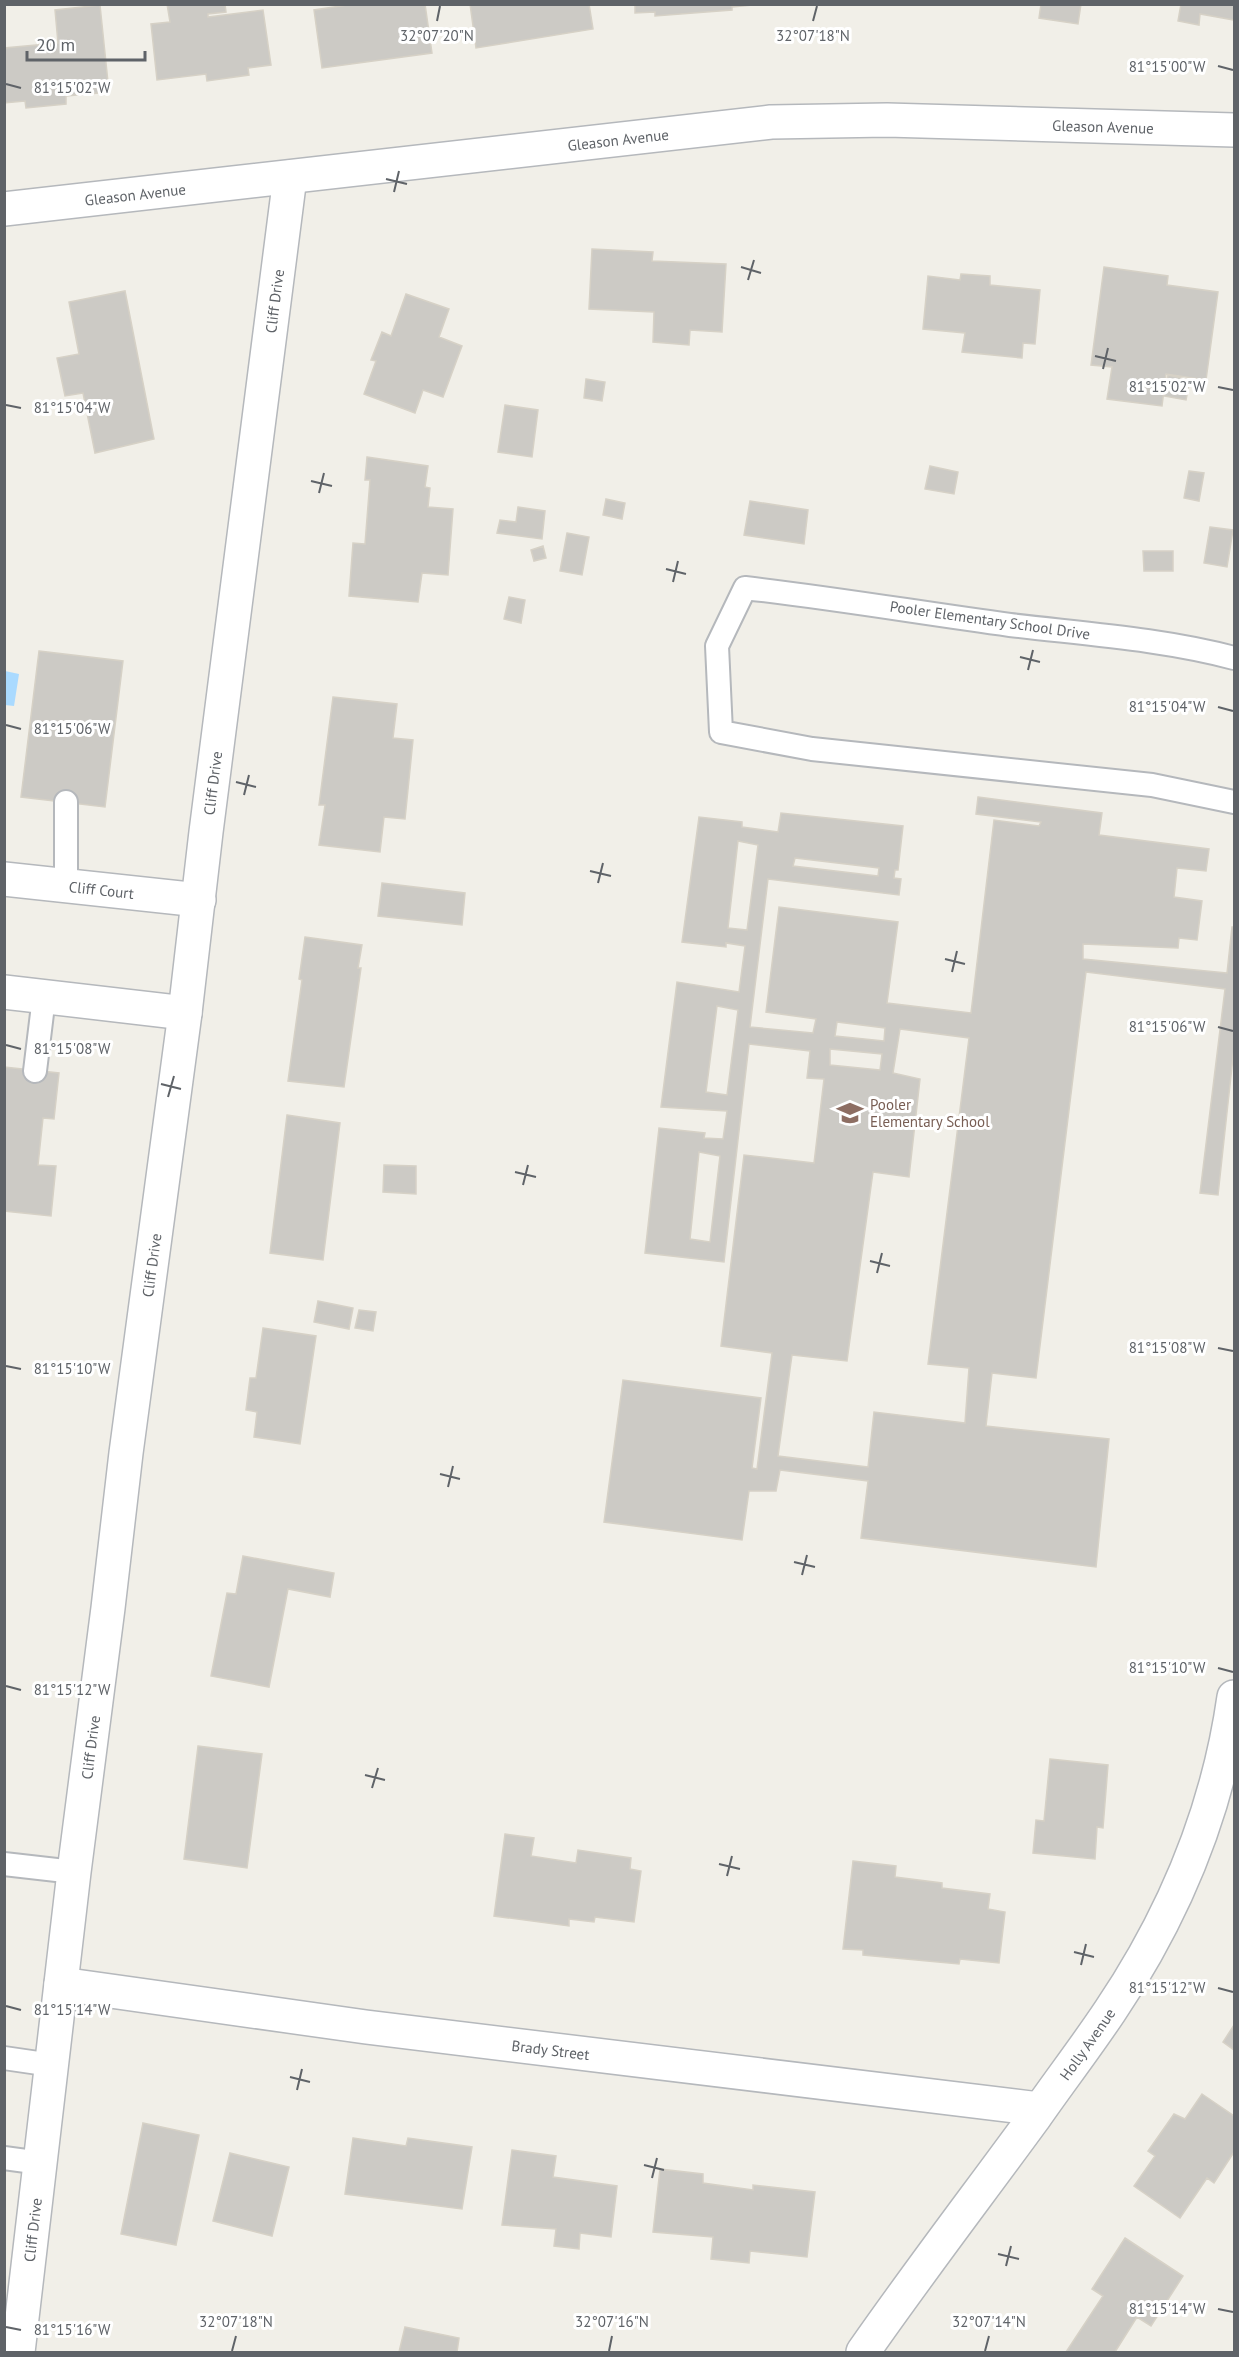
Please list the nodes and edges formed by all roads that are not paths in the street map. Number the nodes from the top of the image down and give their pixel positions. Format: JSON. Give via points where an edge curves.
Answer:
{"nodes":[{"id":1,"x":1234,"y":130,"type":"edge"},
{"id":2,"x":290,"y":177,"type":"junction"},
{"id":3,"x":4,"y":209,"type":"edge"},
{"id":4,"x":1234,"y":658,"type":"edge"},
{"id":5,"x":66,"y":802,"type":"dead end"},
{"id":6,"x":1234,"y":802,"type":"edge"},
{"id":7,"x":4,"y":879,"type":"edge"},
{"id":8,"x":66,"y":886,"type":"junction"},
{"id":9,"x":199,"y":900,"type":"junction"},
{"id":10,"x":4,"y":992,"type":"edge"},
{"id":11,"x":44,"y":997,"type":"junction"},
{"id":12,"x":185,"y":1013,"type":"junction"},
{"id":13,"x":35,"y":1071,"type":"dead end"},
{"id":14,"x":1234,"y":1697,"type":"edge"},
{"id":15,"x":4,"y":1864,"type":"edge"},
{"id":16,"x":74,"y":1872,"type":"junction"},
{"id":17,"x":61,"y":1984,"type":"junction"},
{"id":18,"x":4,"y":2058,"type":"edge"},
{"id":19,"x":52,"y":2065,"type":"junction"},
{"id":20,"x":1040,"y":2109,"type":"junction"},
{"id":21,"x":4,"y":2158,"type":"edge"},
{"id":22,"x":41,"y":2163,"type":"junction"},
{"id":23,"x":876,"y":2348,"type":"edge"},
{"id":24,"x":18,"y":2352,"type":"edge"}],
"edges":[{"from":1,"to":2,"type":"street","name":"Gleason Avenue","via":[[810,120],[694,129]]},
{"from":2,"to":3,"type":"street","name":"Gleason Avenue"},
{"from":2,"to":9,"type":"street","name":"Cliff Drive"},
{"from":4,"to":6,"type":"lane","name":"Pooler Elementary School Drive","via":[[1209,651],[745,588],[717,646],[721,732],[812,749],[1152,785]]},
{"from":5,"to":8,"type":"lane"},
{"from":7,"to":8,"type":"street","name":"Cliff Court"},
{"from":8,"to":9,"type":"street","name":"Cliff Court"},
{"from":9,"to":12,"type":"street","name":"Cliff Drive"},
{"from":10,"to":11,"type":"street"},
{"from":11,"to":12,"type":"street"},
{"from":11,"to":13,"type":"lane"},
{"from":12,"to":16,"type":"street","name":"Cliff Drive"},
{"from":14,"to":20,"type":"street","name":"Holly Avenue","via":[[1224,1756],[1206,1820],[1165,1916],[1111,2010]]},
{"from":15,"to":16,"type":"lane"},
{"from":16,"to":17,"type":"street","name":"Cliff Drive"},
{"from":17,"to":19,"type":"street","name":"Cliff Drive"},
{"from":17,"to":20,"type":"street","name":"Brady Street","via":[[366,2028]]},
{"from":18,"to":19,"type":"lane"},
{"from":19,"to":22,"type":"street","name":"Cliff Drive"},
{"from":20,"to":23,"type":"street","name":"Holly Avenue"},
{"from":21,"to":22,"type":"lane"},
{"from":22,"to":24,"type":"street","name":"Cliff Drive"}]}
